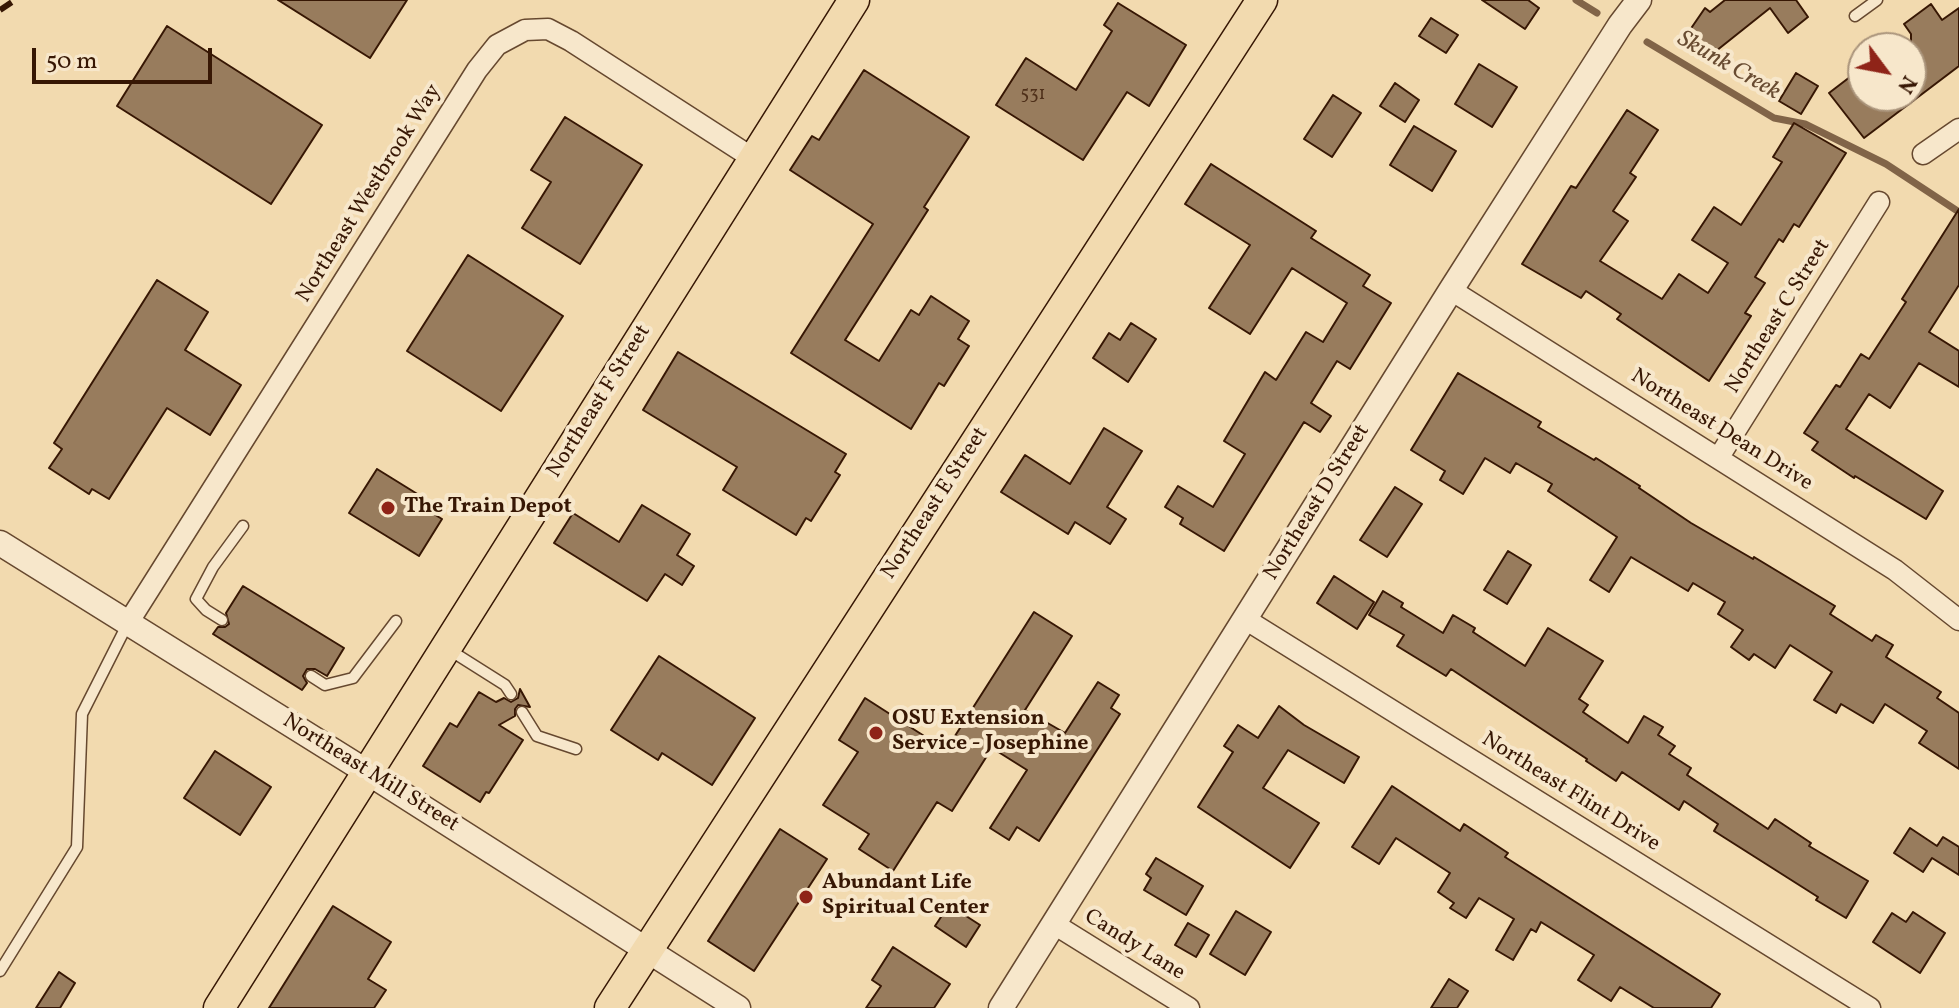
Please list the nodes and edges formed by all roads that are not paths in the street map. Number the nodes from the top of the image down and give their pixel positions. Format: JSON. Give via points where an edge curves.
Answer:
{"nodes":[{"id":1,"x":854,"y":0,"type":"edge"},
{"id":2,"x":1262,"y":0,"type":"edge"},
{"id":3,"x":1639,"y":0,"type":"edge"},
{"id":4,"x":1877,"y":0,"type":"edge"},
{"id":5,"x":1855,"y":16,"type":"dead end"},
{"id":6,"x":1959,"y":129,"type":"edge"},
{"id":7,"x":1923,"y":154,"type":"dead end"},
{"id":8,"x":754,"y":159,"type":"junction"},
{"id":9,"x":1879,"y":202,"type":"dead end"},
{"id":10,"x":1451,"y":290,"type":"junction"},
{"id":11,"x":1719,"y":457,"type":"junction"},
{"id":12,"x":243,"y":526,"type":"dead end"},
{"id":13,"x":0,"y":543,"type":"edge"},
{"id":14,"x":1245,"y":619,"type":"junction"},
{"id":15,"x":222,"y":620,"type":"dead end"},
{"id":16,"x":1959,"y":620,"type":"edge"},
{"id":17,"x":396,"y":621,"type":"dead end"},
{"id":18,"x":128,"y":623,"type":"junction"},
{"id":19,"x":446,"y":647,"type":"junction"},
{"id":20,"x":311,"y":676,"type":"dead end"},
{"id":21,"x":511,"y":694,"type":"dead end"},
{"id":22,"x":522,"y":712,"type":"dead end"},
{"id":23,"x":576,"y":749,"type":"dead end"},
{"id":24,"x":367,"y":772,"type":"junction"},
{"id":25,"x":1054,"y":924,"type":"junction"},
{"id":26,"x":648,"y":951,"type":"junction"},
{"id":27,"x":0,"y":971,"type":"edge"},
{"id":28,"x":219,"y":1008,"type":"edge"},
{"id":29,"x":610,"y":1008,"type":"edge"},
{"id":30,"x":738,"y":1008,"type":"edge"},
{"id":31,"x":1001,"y":1008,"type":"edge"},
{"id":32,"x":1189,"y":1008,"type":"edge"},
{"id":33,"x":1870,"y":1008,"type":"edge"}],
"edges":[{"from":1,"to":8,"type":"main road","name":"Northeast F Street"},
{"from":2,"to":26,"type":"main road","name":"Northeast E Street"},
{"from":3,"to":10,"type":"street","name":"Northeast D Street"},
{"from":4,"to":5,"type":"lane"},
{"from":6,"to":7,"type":"street"},
{"from":8,"to":18,"type":"street","name":"Northeast Westbrook Way","via":[[548,29],[525,30],[497,45]]},
{"from":8,"to":19,"type":"main road","name":"Northeast F Street"},
{"from":9,"to":11,"type":"street","name":"Northeast C Street"},
{"from":10,"to":11,"type":"street","name":"Northeast Dean Drive"},
{"from":10,"to":14,"type":"street","name":"Northeast D Street"},
{"from":11,"to":16,"type":"street","name":"Northeast Dean Drive","via":[[1895,570]]},
{"from":12,"to":15,"type":"lane","via":[[196,599]]},
{"from":13,"to":18,"type":"street","name":"Northeast Mill Street"},
{"from":14,"to":25,"type":"street","name":"Northeast D Street"},
{"from":14,"to":33,"type":"street","name":"Northeast Flint Drive"},
{"from":17,"to":20,"type":"lane","via":[[353,678],[325,685]]},
{"from":18,"to":24,"type":"street","name":"Northeast Mill Street"},
{"from":18,"to":27,"type":"lane","via":[[82,714],[77,847]]},
{"from":19,"to":21,"type":"lane"},
{"from":19,"to":24,"type":"main road","name":"Northeast F Street"},
{"from":22,"to":23,"type":"lane","via":[[537,736]]},
{"from":24,"to":26,"type":"street","name":"Northeast Mill Street"},
{"from":24,"to":28,"type":"main road","name":"Northeast F Street"},
{"from":25,"to":31,"type":"street","name":"Northeast D Street"},
{"from":25,"to":32,"type":"street","name":"Candy Lane"},
{"from":26,"to":29,"type":"main road","name":"Northeast E Street"},
{"from":26,"to":30,"type":"street","name":"Northeast Mill Street"}]}
